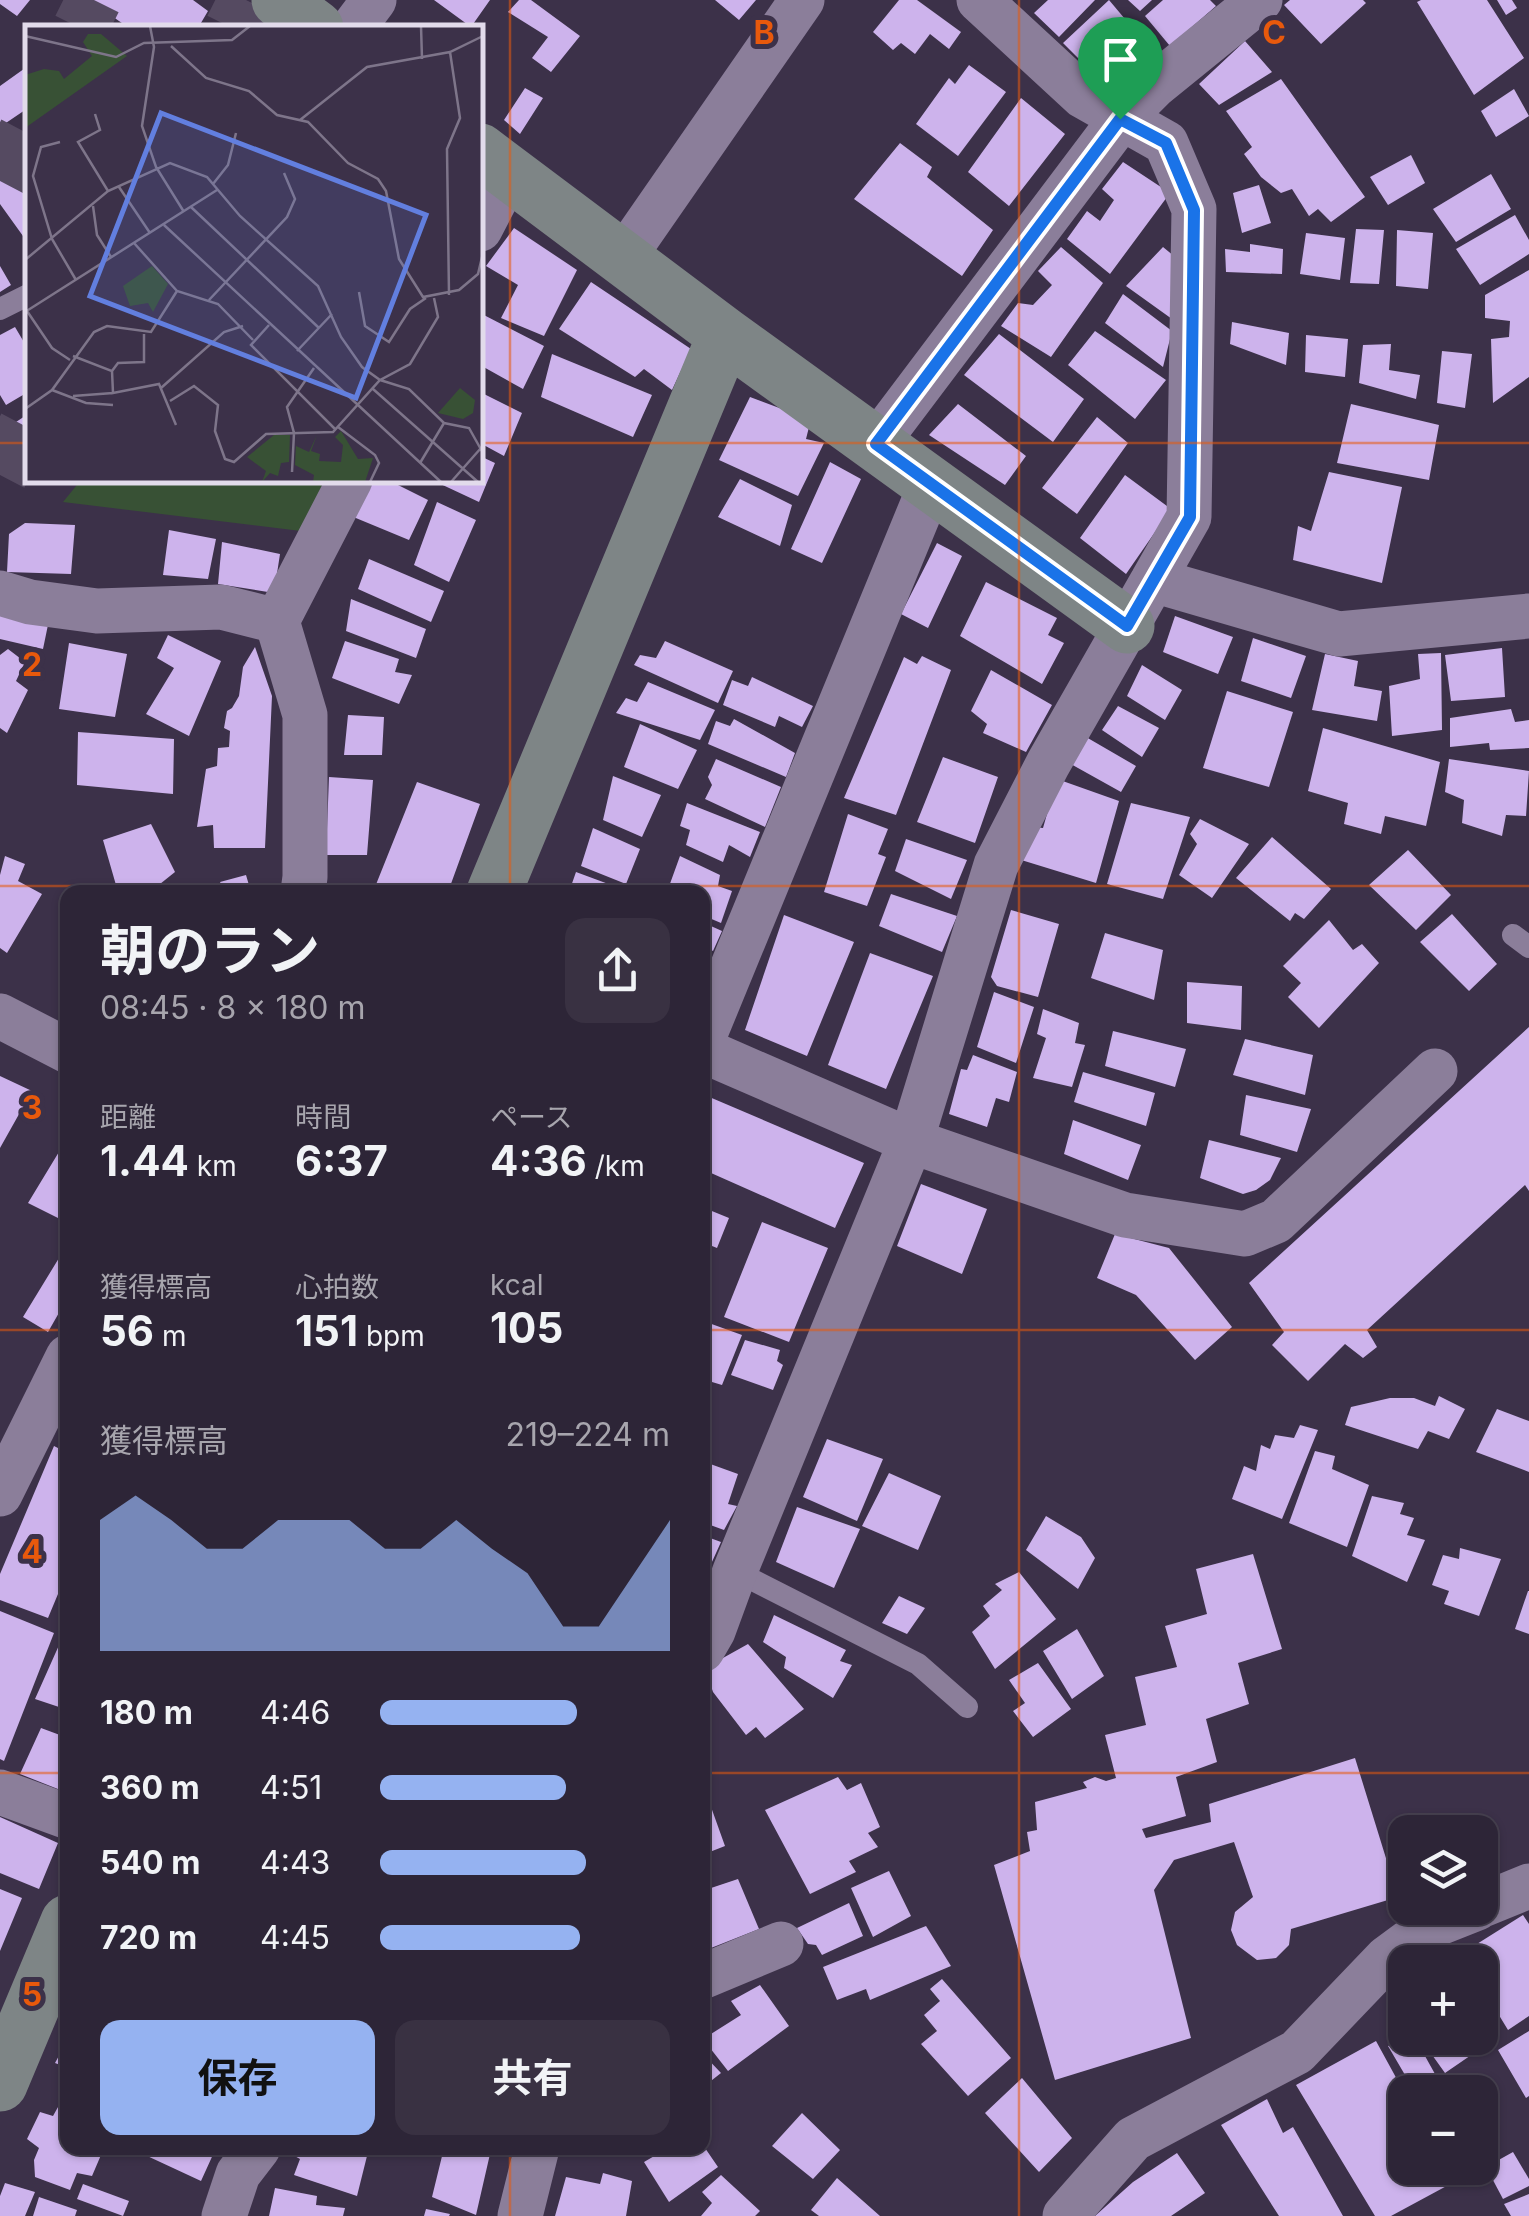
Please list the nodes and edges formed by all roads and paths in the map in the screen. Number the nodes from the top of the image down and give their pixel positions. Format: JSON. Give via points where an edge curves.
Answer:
{"nodes":[{"id":1,"x":374,"y":0,"type":"edge"},
{"id":2,"x":802,"y":0,"type":"edge"},
{"id":3,"x":979,"y":0,"type":"edge"},
{"id":4,"x":1260,"y":0,"type":"edge"},
{"id":5,"x":355,"y":25,"type":"edge"},
{"id":6,"x":1120,"y":119,"type":"junction"},
{"id":7,"x":494,"y":162,"type":"edge"},
{"id":8,"x":482,"y":219,"type":"edge"},
{"id":9,"x":623,"y":258,"type":"junction"},
{"id":10,"x":25,"y":296,"type":"edge"},
{"id":11,"x":0,"y":310,"type":"edge"},
{"id":12,"x":724,"y":335,"type":"junction"},
{"id":13,"x":876,"y":444,"type":"junction"},
{"id":14,"x":349,"y":482,"type":"edge"},
{"id":15,"x":931,"y":484,"type":"junction"},
{"id":16,"x":0,"y":593,"type":"edge"},
{"id":17,"x":1140,"y":603,"type":"junction"},
{"id":18,"x":1529,"y":616,"type":"edge"},
{"id":19,"x":277,"y":621,"type":"junction"},
{"id":20,"x":316,"y":885,"type":"edge"},
{"id":21,"x":497,"y":885,"type":"edge"},
{"id":22,"x":0,"y":1016,"type":"edge"},
{"id":23,"x":710,"y":1022,"type":"edge"},
{"id":24,"x":60,"y":1047,"type":"edge"},
{"id":25,"x":710,"y":1054,"type":"edge"},
{"id":26,"x":1435,"y":1071,"type":"dead end"},
{"id":27,"x":911,"y":1142,"type":"junction"},
{"id":28,"x":60,"y":1372,"type":"edge"},
{"id":29,"x":0,"y":1494,"type":"edge"},
{"id":30,"x":735,"y":1571,"type":"junction"},
{"id":31,"x":710,"y":1635,"type":"edge"},
{"id":32,"x":966,"y":1707,"type":"dead end"},
{"id":33,"x":0,"y":1792,"type":"edge"},
{"id":34,"x":60,"y":1813,"type":"edge"},
{"id":35,"x":1529,"y":1886,"type":"edge"},
{"id":36,"x":1498,"y":1899,"type":"edge"},
{"id":37,"x":1434,"y":1925,"type":"edge"},
{"id":38,"x":60,"y":1941,"type":"edge"},
{"id":39,"x":781,"y":1944,"type":"dead end"},
{"id":40,"x":710,"y":1974,"type":"edge"},
{"id":41,"x":0,"y":2084,"type":"edge"},
{"id":42,"x":253,"y":2155,"type":"edge"},
{"id":43,"x":534,"y":2155,"type":"edge"},
{"id":44,"x":224,"y":2216,"type":"edge"},
{"id":45,"x":520,"y":2216,"type":"edge"},
{"id":46,"x":1065,"y":2216,"type":"edge"}],
"edges":[{"from":1,"to":5,"type":"street"},
{"from":2,"to":9,"type":"street"},
{"from":3,"to":6,"type":"street","via":[[1083,96]]},
{"from":4,"to":6,"type":"street"},
{"from":6,"to":13,"type":"street"},
{"from":6,"to":17,"type":"street","via":[[1166,143],[1194,210],[1190,517]]},
{"from":7,"to":8,"type":"street"},
{"from":7,"to":9,"type":"street"},
{"from":9,"to":12,"type":"street"},
{"from":10,"to":11,"type":"lane"},
{"from":12,"to":13,"type":"street"},
{"from":12,"to":21,"type":"street"},
{"from":13,"to":15,"type":"street"},
{"from":14,"to":19,"type":"street"},
{"from":15,"to":17,"type":"street"},
{"from":15,"to":23,"type":"street"},
{"from":16,"to":19,"type":"street","via":[[98,611],[220,608]]},
{"from":17,"to":18,"type":"street","via":[[1340,634]]},
{"from":17,"to":27,"type":"street","via":[[996,865]]},
{"from":19,"to":20,"type":"street","via":[[305,715]]},
{"from":22,"to":24,"type":"street"},
{"from":25,"to":27,"type":"street"},
{"from":26,"to":27,"type":"street","via":[[1276,1221],[1245,1234],[1125,1215]]},
{"from":27,"to":30,"type":"street"},
{"from":28,"to":29,"type":"street"},
{"from":30,"to":31,"type":"street"},
{"from":30,"to":32,"type":"lane","via":[[918,1664]]},
{"from":33,"to":34,"type":"street"},
{"from":35,"to":36,"type":"street"},
{"from":37,"to":46,"type":"street","via":[[1387,1958],[1297,2052],[1133,2139]]},
{"from":38,"to":41,"type":"street"},
{"from":39,"to":40,"type":"street"},
{"from":42,"to":44,"type":"street","via":[[238,2174]]},
{"from":43,"to":45,"type":"street"}]}
